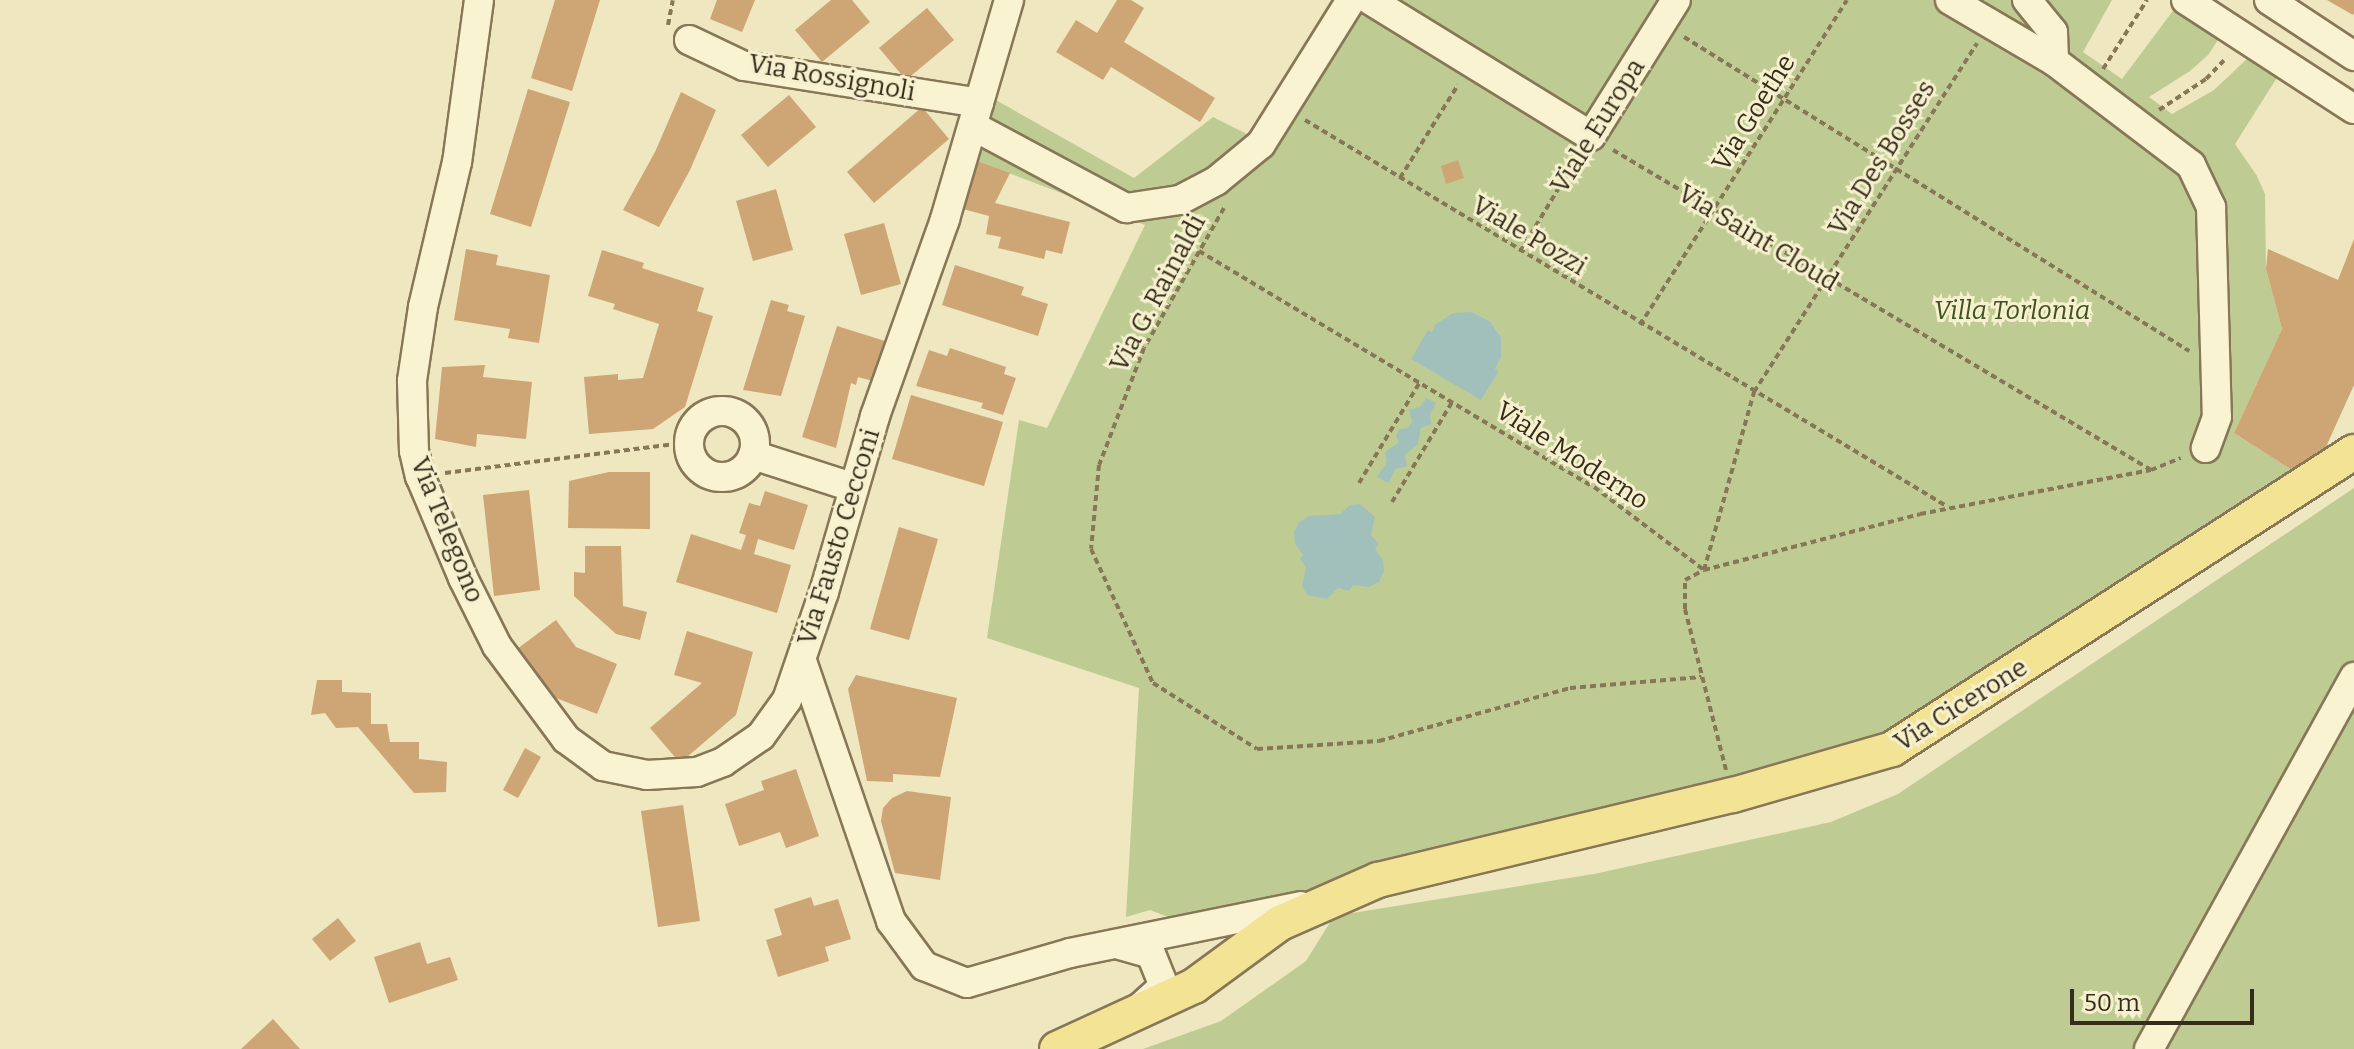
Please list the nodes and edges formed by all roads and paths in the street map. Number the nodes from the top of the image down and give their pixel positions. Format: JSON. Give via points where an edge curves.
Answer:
{"nodes":[{"id":1,"x":479,"y":0,"type":"edge"},
{"id":2,"x":673,"y":0,"type":"edge"},
{"id":3,"x":1009,"y":0,"type":"edge"},
{"id":4,"x":1351,"y":0,"type":"edge"},
{"id":5,"x":1370,"y":0,"type":"edge"},
{"id":6,"x":1847,"y":0,"type":"edge"},
{"id":7,"x":1950,"y":0,"type":"edge"},
{"id":8,"x":2027,"y":0,"type":"edge"},
{"id":9,"x":2147,"y":0,"type":"edge"},
{"id":10,"x":2186,"y":0,"type":"edge"},
{"id":11,"x":2269,"y":0,"type":"edge"},
{"id":12,"x":1668,"y":12,"type":"edge"},
{"id":13,"x":1989,"y":24,"type":"junction"},
{"id":14,"x":678,"y":34,"type":"joint"},
{"id":15,"x":2236,"y":48,"type":"dead end"},
{"id":16,"x":2354,"y":56,"type":"edge"},
{"id":17,"x":2054,"y":61,"type":"junction"},
{"id":18,"x":1472,"y":63,"type":"junction"},
{"id":19,"x":2104,"y":66,"type":"dead end"},
{"id":20,"x":1784,"y":99,"type":"junction"},
{"id":21,"x":2162,"y":107,"type":"dead end"},
{"id":22,"x":1286,"y":109,"type":"junction"},
{"id":23,"x":2354,"y":109,"type":"edge"},
{"id":24,"x":976,"y":114,"type":"junction"},
{"id":25,"x":1591,"y":136,"type":"junction"},
{"id":26,"x":1896,"y":168,"type":"junction"},
{"id":27,"x":1400,"y":178,"type":"junction"},
{"id":28,"x":1230,"y":198,"type":"dead end"},
{"id":29,"x":1713,"y":211,"type":"junction"},
{"id":30,"x":1199,"y":251,"type":"junction"},
{"id":31,"x":1520,"y":252,"type":"junction"},
{"id":32,"x":1827,"y":280,"type":"junction"},
{"id":33,"x":1640,"y":325,"type":"junction"},
{"id":34,"x":2215,"y":367,"type":"junction"},
{"id":35,"x":1420,"y":382,"type":"junction"},
{"id":36,"x":1754,"y":392,"type":"junction"},
{"id":37,"x":1452,"y":402,"type":"junction"},
{"id":38,"x":689,"y":442,"type":"junction"},
{"id":39,"x":2206,"y":448,"type":"joint"},
{"id":40,"x":2354,"y":452,"type":"edge"},
{"id":41,"x":753,"y":455,"type":"junction"},
{"id":42,"x":2151,"y":470,"type":"junction"},
{"id":43,"x":437,"y":474,"type":"dead end"},
{"id":44,"x":1359,"y":483,"type":"dead end"},
{"id":45,"x":852,"y":487,"type":"junction"},
{"id":46,"x":1392,"y":502,"type":"dead end"},
{"id":47,"x":1948,"y":507,"type":"junction"},
{"id":48,"x":1704,"y":570,"type":"junction"},
{"id":49,"x":802,"y":661,"type":"junction"},
{"id":50,"x":1702,"y":677,"type":"junction"},
{"id":51,"x":2354,"y":677,"type":"edge"},
{"id":52,"x":1733,"y":795,"type":"junction"},
{"id":53,"x":1338,"y":898,"type":"junction"},
{"id":54,"x":1115,"y":944,"type":"junction"},
{"id":55,"x":1134,"y":1014,"type":"junction"},
{"id":56,"x":1057,"y":1049,"type":"edge"},
{"id":57,"x":2149,"y":1049,"type":"edge"}],
"edges":[{"from":1,"to":49,"type":"street","name":"Via Telegono","via":[[457,162],[423,307],[412,381],[420,476],[463,578],[497,646],[537,701],[566,739],[603,766],[647,775],[697,772],[723,762],[761,736],[787,700]]},
{"from":2,"to":14,"type":"path"},
{"from":3,"to":24,"type":"street","name":"Via Fausto Cecconi"},
{"from":4,"to":22,"type":"street","name":"Via Rossignoli"},
{"from":5,"to":18,"type":"street"},
{"from":6,"to":20,"type":"path","name":"Via Goethe"},
{"from":7,"to":13,"type":"street"},
{"from":8,"to":17,"type":"street","via":[[2053,32]]},
{"from":9,"to":19,"type":"path"},
{"from":10,"to":23,"type":"street"},
{"from":11,"to":16,"type":"street"},
{"from":12,"to":20,"type":"path"},
{"from":12,"to":25,"type":"street","name":"Viale Europa"},
{"from":13,"to":17,"type":"street"},
{"from":13,"to":26,"type":"path","name":"Via Des Bosses"},
{"from":14,"to":24,"type":"street","name":"Via Rossignoli","via":[[744,66]]},
{"from":15,"to":21,"type":"path","via":[[2206,79]]},
{"from":17,"to":34,"type":"street","via":[[2191,165],[2211,207]]},
{"from":18,"to":25,"type":"street"},
{"from":18,"to":27,"type":"path"},
{"from":20,"to":26,"type":"path"},
{"from":20,"to":29,"type":"path","name":"Via Goethe"},
{"from":22,"to":24,"type":"street","name":"Via Rossignoli","via":[[1261,144],[1216,181],[1180,200],[1126,208]]},
{"from":22,"to":27,"type":"path","name":"Viale Pozzi"},
{"from":24,"to":45,"type":"street","name":"Via Fausto Cecconi"},
{"from":25,"to":29,"type":"path","name":"Via Saint Cloud"},
{"from":25,"to":31,"type":"path","name":"Viale Europa"},
{"from":26,"to":32,"type":"path","name":"Via Des Bosses"},
{"from":26,"to":34,"type":"path"},
{"from":27,"to":31,"type":"path","name":"Viale Pozzi"},
{"from":28,"to":30,"type":"path","name":"Via G. Rainaldi"},
{"from":29,"to":32,"type":"path","name":"Via Saint Cloud"},
{"from":29,"to":33,"type":"path","name":"Via Goethe"},
{"from":30,"to":35,"type":"path","name":"Viale Moderno"},
{"from":30,"to":50,"type":"path","name":"Via G. Rainaldi","via":[[1144,348],[1099,465],[1091,549],[1153,683],[1257,749],[1379,741],[1570,688]]},
{"from":31,"to":33,"type":"path","name":"Viale Pozzi"},
{"from":32,"to":36,"type":"path","name":"Via Des Bosses"},
{"from":32,"to":42,"type":"path","name":"Via Saint Cloud"},
{"from":33,"to":36,"type":"path","name":"Viale Pozzi"},
{"from":34,"to":39,"type":"street","via":[[2217,417]]},
{"from":35,"to":37,"type":"path","name":"Viale Moderno"},
{"from":35,"to":44,"type":"path"},
{"from":36,"to":47,"type":"path","name":"Viale Pozzi"},
{"from":36,"to":48,"type":"path","name":"Via Des Bosses"},
{"from":37,"to":46,"type":"path"},
{"from":37,"to":48,"type":"path","name":"Viale Moderno","via":[[1594,487]]},
{"from":38,"to":41,"type":"street","via":[[694,462],[710,475],[740,471]]},
{"from":38,"to":41,"type":"street","via":[[706,414],[728,411],[753,432]]},
{"from":38,"to":43,"type":"path"},
{"from":39,"to":42,"type":"path"},
{"from":40,"to":52,"type":"main road","name":"Via Cicerone","via":[[1919,735],[1892,749]]},
{"from":41,"to":45,"type":"street"},
{"from":42,"to":47,"type":"path"},
{"from":45,"to":49,"type":"street","name":"Via Fausto Cecconi"},
{"from":47,"to":48,"type":"path"},
{"from":48,"to":50,"type":"path","name":"Via Des Bosses","via":[[1685,580],[1684,592]]},
{"from":49,"to":54,"type":"street","name":"Via Fausto Cecconi","via":[[891,921],[924,966],[967,983]]},
{"from":50,"to":52,"type":"path"},
{"from":51,"to":57,"type":"street"},
{"from":52,"to":53,"type":"main road","name":"Via Cicerone","via":[[1378,880]]},
{"from":53,"to":54,"type":"street","name":"Via Fausto Cecconi"},
{"from":53,"to":55,"type":"main road","name":"Via Cicerone","via":[[1280,923],[1194,986]]},
{"from":54,"to":55,"type":"street","via":[[1151,954],[1164,986]]},
{"from":55,"to":56,"type":"main road","name":"Via Cicerone"}]}
